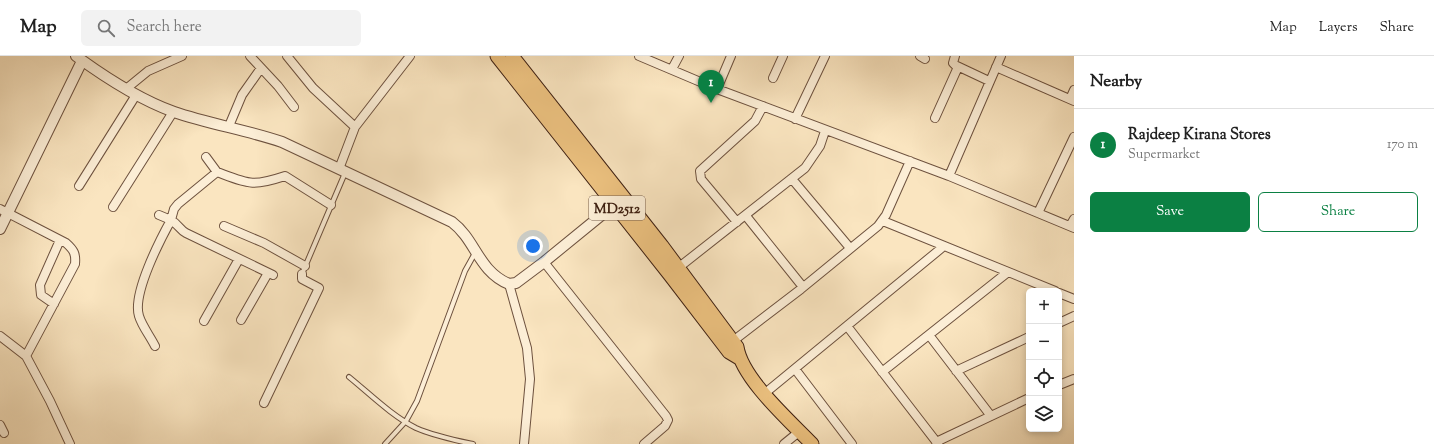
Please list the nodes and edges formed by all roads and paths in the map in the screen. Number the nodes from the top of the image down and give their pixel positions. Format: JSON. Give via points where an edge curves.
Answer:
{"nodes":[{"id":1,"x":182,"y":56,"type":"edge"},
{"id":2,"x":250,"y":56,"type":"edge"},
{"id":3,"x":287,"y":56,"type":"edge"},
{"id":4,"x":410,"y":56,"type":"edge"},
{"id":5,"x":497,"y":56,"type":"edge"},
{"id":6,"x":512,"y":56,"type":"edge"},
{"id":7,"x":639,"y":56,"type":"edge"},
{"id":8,"x":679,"y":56,"type":"edge"},
{"id":9,"x":731,"y":56,"type":"edge"},
{"id":10,"x":783,"y":56,"type":"edge"},
{"id":11,"x":825,"y":56,"type":"edge"},
{"id":12,"x":955,"y":56,"type":"edge"},
{"id":13,"x":1001,"y":56,"type":"edge"},
{"id":14,"x":79,"y":58,"type":"edge"},
{"id":15,"x":958,"y":67,"type":"junction"},
{"id":16,"x":996,"y":67,"type":"junction"},
{"id":17,"x":261,"y":68,"type":"junction"},
{"id":18,"x":672,"y":69,"type":"junction"},
{"id":19,"x":773,"y":78,"type":"dead end"},
{"id":20,"x":989,"y":81,"type":"junction"},
{"id":21,"x":126,"y":89,"type":"junction"},
{"id":22,"x":717,"y":89,"type":"junction"},
{"id":23,"x":1074,"y":90,"type":"edge"},
{"id":24,"x":136,"y":95,"type":"junction"},
{"id":25,"x":1072,"y":100,"type":"edge"},
{"id":26,"x":763,"y":106,"type":"junction"},
{"id":27,"x":294,"y":107,"type":"dead end"},
{"id":28,"x":173,"y":112,"type":"junction"},
{"id":29,"x":935,"y":118,"type":"dead end"},
{"id":30,"x":795,"y":119,"type":"junction"},
{"id":31,"x":229,"y":126,"type":"junction"},
{"id":32,"x":355,"y":127,"type":"junction"},
{"id":33,"x":825,"y":130,"type":"junction"},
{"id":34,"x":1074,"y":137,"type":"edge"},
{"id":35,"x":206,"y":157,"type":"dead end"},
{"id":36,"x":910,"y":161,"type":"junction"},
{"id":37,"x":342,"y":171,"type":"junction"},
{"id":38,"x":217,"y":172,"type":"junction"},
{"id":39,"x":949,"y":176,"type":"junction"},
{"id":40,"x":792,"y":179,"type":"junction"},
{"id":41,"x":79,"y":186,"type":"dead end"},
{"id":42,"x":618,"y":201,"type":"junction"},
{"id":43,"x":331,"y":205,"type":"junction"},
{"id":44,"x":114,"y":207,"type":"dead end"},
{"id":45,"x":4,"y":211,"type":"edge"},
{"id":46,"x":1038,"y":213,"type":"junction"},
{"id":47,"x":159,"y":215,"type":"dead end"},
{"id":48,"x":746,"y":216,"type":"junction"},
{"id":49,"x":171,"y":220,"type":"junction"},
{"id":50,"x":883,"y":221,"type":"junction"},
{"id":51,"x":738,"y":222,"type":"junction"},
{"id":52,"x":1073,"y":224,"type":"edge"},
{"id":53,"x":224,"y":226,"type":"dead end"},
{"id":54,"x":0,"y":229,"type":"edge"},
{"id":55,"x":60,"y":240,"type":"junction"},
{"id":56,"x":944,"y":246,"type":"junction"},
{"id":57,"x":850,"y":248,"type":"junction"},
{"id":58,"x":475,"y":252,"type":"junction"},
{"id":59,"x":239,"y":259,"type":"junction"},
{"id":60,"x":544,"y":262,"type":"junction"},
{"id":61,"x":678,"y":268,"type":"junction"},
{"id":62,"x":303,"y":270,"type":"junction"},
{"id":63,"x":1008,"y":272,"type":"junction"},
{"id":64,"x":509,"y":284,"type":"junction"},
{"id":65,"x":803,"y":287,"type":"junction"},
{"id":66,"x":1048,"y":288,"type":"edge"},
{"id":67,"x":1062,"y":294,"type":"edge"},
{"id":68,"x":1074,"y":299,"type":"edge"},
{"id":69,"x":54,"y":304,"type":"junction"},
{"id":70,"x":1074,"y":316,"type":"edge"},
{"id":71,"x":241,"y":320,"type":"dead end"},
{"id":72,"x":204,"y":321,"type":"dead end"},
{"id":73,"x":1062,"y":322,"type":"edge"},
{"id":74,"x":847,"y":326,"type":"junction"},
{"id":75,"x":929,"y":335,"type":"junction"},
{"id":76,"x":0,"y":336,"type":"edge"},
{"id":77,"x":1026,"y":338,"type":"edge"},
{"id":78,"x":733,"y":341,"type":"junction"},
{"id":79,"x":155,"y":346,"type":"dead end"},
{"id":80,"x":26,"y":356,"type":"junction"},
{"id":81,"x":739,"y":358,"type":"junction"},
{"id":82,"x":795,"y":369,"type":"junction"},
{"id":83,"x":956,"y":371,"type":"junction"},
{"id":84,"x":882,"y":372,"type":"junction"},
{"id":85,"x":349,"y":377,"type":"dead end"},
{"id":86,"x":1074,"y":378,"type":"edge"},
{"id":87,"x":1062,"y":384,"type":"edge"},
{"id":88,"x":764,"y":394,"type":"junction"},
{"id":89,"x":1026,"y":399,"type":"edge"},
{"id":90,"x":264,"y":403,"type":"dead end"},
{"id":91,"x":990,"y":416,"type":"junction"},
{"id":92,"x":406,"y":421,"type":"junction"},
{"id":93,"x":800,"y":431,"type":"junction"},
{"id":94,"x":937,"y":443,"type":"edge"},
{"id":95,"x":70,"y":444,"type":"edge"},
{"id":96,"x":385,"y":444,"type":"edge"},
{"id":97,"x":473,"y":444,"type":"edge"},
{"id":98,"x":524,"y":444,"type":"edge"},
{"id":99,"x":644,"y":444,"type":"edge"},
{"id":100,"x":784,"y":444,"type":"edge"},
{"id":101,"x":812,"y":444,"type":"edge"},
{"id":102,"x":852,"y":444,"type":"edge"}],
"edges":[{"from":1,"to":21,"type":"street","via":[[148,71]]},
{"from":2,"to":17,"type":"street"},
{"from":3,"to":32,"type":"street","via":[[313,88]]},
{"from":4,"to":32,"type":"street"},
{"from":5,"to":42,"type":"main road","number":"MD2512"},
{"from":6,"to":42,"type":"main road","number":"MD2512"},
{"from":7,"to":18,"type":"street"},
{"from":8,"to":18,"type":"street"},
{"from":9,"to":22,"type":"street"},
{"from":10,"to":19,"type":"street"},
{"from":11,"to":30,"type":"street"},
{"from":12,"to":15,"type":"street","via":[[953,63]]},
{"from":13,"to":16,"type":"street"},
{"from":14,"to":21,"type":"street"},
{"from":14,"to":45,"type":"street"},
{"from":15,"to":20,"type":"street"},
{"from":15,"to":29,"type":"street"},
{"from":16,"to":20,"type":"street"},
{"from":16,"to":25,"type":"street"},
{"from":17,"to":27,"type":"street"},
{"from":17,"to":31,"type":"street","via":[[242,95]]},
{"from":18,"to":22,"type":"street"},
{"from":20,"to":39,"type":"street"},
{"from":21,"to":24,"type":"street"},
{"from":22,"to":26,"type":"street"},
{"from":23,"to":25,"type":"street"},
{"from":24,"to":28,"type":"street"},
{"from":24,"to":41,"type":"street"},
{"from":26,"to":30,"type":"street"},
{"from":26,"to":51,"type":"street","via":[[755,121],[700,171],[701,178]]},
{"from":28,"to":31,"type":"street"},
{"from":28,"to":44,"type":"street"},
{"from":30,"to":33,"type":"street"},
{"from":31,"to":37,"type":"street","via":[[282,142]]},
{"from":32,"to":37,"type":"street"},
{"from":33,"to":36,"type":"street"},
{"from":33,"to":40,"type":"street","via":[[815,155]]},
{"from":34,"to":46,"type":"street"},
{"from":35,"to":38,"type":"street"},
{"from":36,"to":39,"type":"street"},
{"from":36,"to":50,"type":"street"},
{"from":37,"to":43,"type":"lane"},
{"from":37,"to":58,"type":"street","via":[[452,222],[459,227]]},
{"from":38,"to":43,"type":"street","via":[[248,184],[278,180],[285,176]]},
{"from":38,"to":49,"type":"street","via":[[178,204]]},
{"from":39,"to":46,"type":"street"},
{"from":40,"to":48,"type":"street"},
{"from":40,"to":57,"type":"street"},
{"from":42,"to":60,"type":"street"},
{"from":42,"to":61,"type":"main road","number":"MD2512"},
{"from":42,"to":81,"type":"main road","number":"MD2512","via":[[729,352]]},
{"from":43,"to":62,"type":"lane"},
{"from":45,"to":54,"type":"street"},
{"from":45,"to":55,"type":"street"},
{"from":46,"to":52,"type":"street"},
{"from":47,"to":49,"type":"street"},
{"from":48,"to":51,"type":"street"},
{"from":48,"to":65,"type":"street"},
{"from":49,"to":59,"type":"street","via":[[179,225],[181,231]]},
{"from":49,"to":79,"type":"street","via":[[152,255],[138,301],[138,316]]},
{"from":50,"to":56,"type":"street"},
{"from":50,"to":57,"type":"street"},
{"from":51,"to":61,"type":"street"},
{"from":53,"to":62,"type":"street","via":[[264,243]]},
{"from":55,"to":69,"type":"street","via":[[40,285],[41,295]]},
{"from":55,"to":69,"type":"street","via":[[73,249],[76,256],[75,264]]},
{"from":56,"to":63,"type":"street"},
{"from":56,"to":74,"type":"street"},
{"from":57,"to":65,"type":"street"},
{"from":58,"to":64,"type":"street","via":[[495,277]]},
{"from":58,"to":92,"type":"lane","via":[[465,271],[417,402]]},
{"from":59,"to":71,"type":"street","via":[[271,274]]},
{"from":59,"to":72,"type":"street"},
{"from":60,"to":64,"type":"street","via":[[516,283]]},
{"from":60,"to":99,"type":"street","via":[[666,416],[668,420],[665,426]]},
{"from":61,"to":78,"type":"main road","number":"MD2512"},
{"from":62,"to":90,"type":"street","via":[[302,279],[320,288]]},
{"from":63,"to":66,"type":"street"},
{"from":63,"to":75,"type":"street"},
{"from":64,"to":98,"type":"street","via":[[527,348],[528,416]]},
{"from":65,"to":78,"type":"street"},
{"from":67,"to":68,"type":"street"},
{"from":69,"to":80,"type":"street"},
{"from":70,"to":73,"type":"street"},
{"from":74,"to":82,"type":"street"},
{"from":74,"to":84,"type":"street"},
{"from":75,"to":83,"type":"street"},
{"from":75,"to":84,"type":"street"},
{"from":76,"to":80,"type":"street"},
{"from":77,"to":83,"type":"street"},
{"from":78,"to":81,"type":"main road","number":"MD2512"},
{"from":80,"to":95,"type":"street"},
{"from":81,"to":88,"type":"main road","number":"MD2512"},
{"from":82,"to":88,"type":"street"},
{"from":82,"to":102,"type":"street"},
{"from":83,"to":91,"type":"street"},
{"from":84,"to":94,"type":"street"},
{"from":85,"to":92,"type":"lane"},
{"from":86,"to":87,"type":"street"},
{"from":88,"to":93,"type":"main road","number":"MD2512"},
{"from":89,"to":91,"type":"street"},
{"from":91,"to":94,"type":"street"},
{"from":92,"to":96,"type":"lane"},
{"from":92,"to":97,"type":"lane","via":[[428,432]]},
{"from":93,"to":100,"type":"street"},
{"from":93,"to":101,"type":"main road","number":"MD2512"}]}
